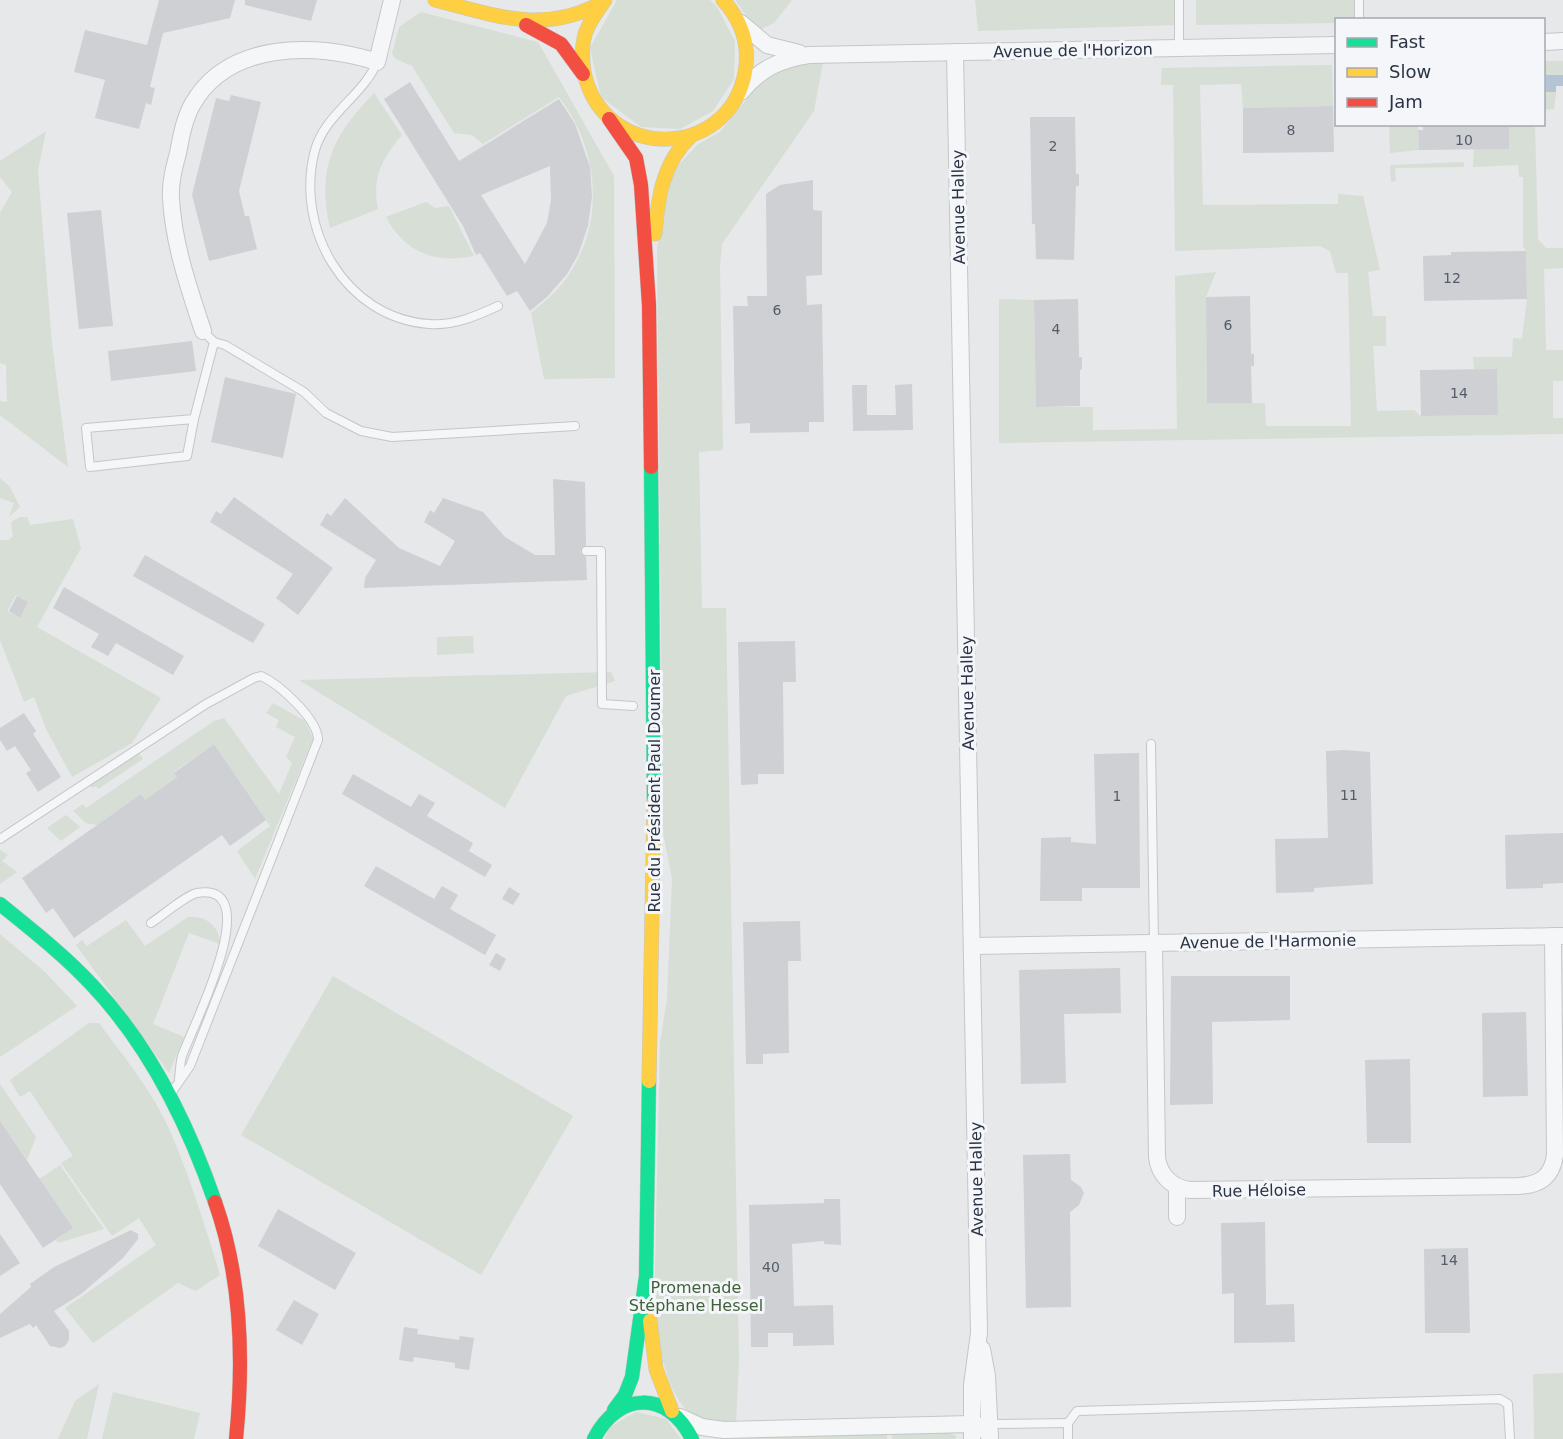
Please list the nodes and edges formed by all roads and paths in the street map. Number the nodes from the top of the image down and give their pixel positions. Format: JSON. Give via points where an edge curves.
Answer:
{"nodes":[{"id":1,"x":392,"y":0,"type":"edge"},
{"id":2,"x":435,"y":0,"type":"edge"},
{"id":3,"x":1179,"y":0,"type":"edge"},
{"id":4,"x":1359,"y":0,"type":"edge"},
{"id":5,"x":604,"y":1,"type":"edge"},
{"id":6,"x":724,"y":1,"type":"edge"},
{"id":7,"x":504,"y":17,"type":"junction"},
{"id":8,"x":737,"y":18,"type":"junction"},
{"id":9,"x":1359,"y":18,"type":"edge"},
{"id":10,"x":1563,"y":41,"type":"edge"},
{"id":11,"x":1545,"y":42,"type":"edge"},
{"id":12,"x":1335,"y":45,"type":"edge"},
{"id":13,"x":1179,"y":48,"type":"junction"},
{"id":14,"x":955,"y":52,"type":"junction"},
{"id":15,"x":809,"y":55,"type":"junction"},
{"id":16,"x":377,"y":62,"type":"junction"},
{"id":17,"x":583,"y":75,"type":"junction"},
{"id":18,"x":735,"y":100,"type":"junction"},
{"id":19,"x":609,"y":119,"type":"junction"},
{"id":20,"x":692,"y":135,"type":"junction"},
{"id":21,"x":649,"y":305,"type":"junction"},
{"id":22,"x":498,"y":306,"type":"dead end"},
{"id":23,"x":208,"y":336,"type":"junction"},
{"id":24,"x":194,"y":419,"type":"junction"},
{"id":25,"x":575,"y":426,"type":"dead end"},
{"id":26,"x":586,"y":551,"type":"dead end"},
{"id":27,"x":633,"y":706,"type":"dead end"},
{"id":28,"x":1151,"y":744,"type":"dead end"},
{"id":29,"x":0,"y":839,"type":"edge"},
{"id":30,"x":0,"y":904,"type":"edge"},
{"id":31,"x":0,"y":920,"type":"edge"},
{"id":32,"x":151,"y":923,"type":"dead end"},
{"id":33,"x":1558,"y":936,"type":"edge"},
{"id":34,"x":1154,"y":943,"type":"junction"},
{"id":35,"x":972,"y":946,"type":"junction"},
{"id":36,"x":157,"y":1074,"type":"junction"},
{"id":37,"x":179,"y":1083,"type":"junction"},
{"id":38,"x":169,"y":1094,"type":"junction"},
{"id":39,"x":1177,"y":1188,"type":"junction"},
{"id":40,"x":1177,"y":1217,"type":"dead end"},
{"id":41,"x":646,"y":1276,"type":"junction"},
{"id":42,"x":979,"y":1333,"type":"junction"},
{"id":43,"x":614,"y":1410,"type":"junction"},
{"id":44,"x":676,"y":1414,"type":"junction"},
{"id":45,"x":1068,"y":1423,"type":"junction"},
{"id":46,"x":972,"y":1432,"type":"edge"},
{"id":47,"x":990,"y":1433,"type":"edge"},
{"id":48,"x":594,"y":1438,"type":"edge"},
{"id":49,"x":236,"y":1439,"type":"edge"},
{"id":50,"x":692,"y":1439,"type":"edge"},
{"id":51,"x":1068,"y":1439,"type":"edge"},
{"id":52,"x":1510,"y":1439,"type":"edge"}],
"edges":[{"from":1,"to":16,"type":"street"},
{"from":2,"to":7,"type":"main road"},
{"from":3,"to":13,"type":"lane"},
{"from":4,"to":9,"type":"lane"},
{"from":5,"to":7,"type":"main road","via":[[582,15],[562,21]]},
{"from":5,"to":17,"type":"main road","via":[[586,31]]},
{"from":6,"to":8,"type":"main road"},
{"from":7,"to":17,"type":"main road","via":[[554,39]]},
{"from":8,"to":15,"type":"street","name":"Avenue de l'Horizon","via":[[767,45]]},
{"from":8,"to":18,"type":"main road","via":[[746,45],[746,64]]},
{"from":10,"to":11,"type":"street"},
{"from":12,"to":13,"type":"street","name":"Avenue de l'Horizon"},
{"from":13,"to":14,"type":"street","name":"Avenue de l'Horizon"},
{"from":14,"to":15,"type":"street","name":"Avenue de l'Horizon"},
{"from":14,"to":35,"type":"street","name":"Avenue Halley"},
{"from":15,"to":18,"type":"street","name":"Avenue de l'Horizon","via":[[770,66],[748,83]]},
{"from":16,"to":22,"type":"lane","via":[[371,78],[331,121],[315,148],[310,178],[312,219],[321,244],[348,286],[397,318],[430,324],[464,321]]},
{"from":16,"to":23,"type":"street","via":[[337,52],[269,53],[218,78],[193,104],[181,137],[171,198],[176,231]]},
{"from":17,"to":19,"type":"main road","name":"Rue du Président Paul Doumer","via":[[592,99]]},
{"from":18,"to":20,"type":"main road","via":[[716,121]]},
{"from":19,"to":20,"type":"main road","via":[[648,139]]},
{"from":19,"to":21,"type":"main road","name":"Rue du Président Paul Doumer","via":[[630,146],[639,170]]},
{"from":20,"to":21,"type":"main road","name":"Rue du Président Paul Doumer","via":[[673,156],[660,191]]},
{"from":21,"to":41,"type":"main road","name":"Rue du Président Paul Doumer","via":[[656,765]]},
{"from":23,"to":24,"type":"lane"},
{"from":23,"to":25,"type":"lane","via":[[304,392],[326,413],[361,431],[392,437]]},
{"from":24,"to":24,"type":"lane","via":[[86,428],[90,466],[187,456]]},
{"from":26,"to":27,"type":"lane","via":[[601,551],[602,704]]},
{"from":28,"to":34,"type":"lane"},
{"from":29,"to":37,"type":"lane","via":[[206,704],[254,678],[261,676],[272,682],[313,721],[318,740],[190,1066]]},
{"from":30,"to":36,"type":"main road","via":[[96,989],[132,1033]]},
{"from":31,"to":36,"type":"main road","via":[[72,984],[134,1058]]},
{"from":32,"to":37,"type":"lane","via":[[195,893],[219,897],[227,907],[226,944],[182,1058]]},
{"from":33,"to":34,"type":"street","name":"Avenue de l'Harmonie"},
{"from":33,"to":39,"type":"street","name":"Rue Héloise","via":[[1555,1155],[1553,1165],[1537,1184]]},
{"from":34,"to":35,"type":"street","name":"Avenue de l'Harmonie"},
{"from":34,"to":39,"type":"street","via":[[1157,1157],[1160,1170]]},
{"from":35,"to":42,"type":"street","name":"Avenue Halley"},
{"from":36,"to":38,"type":"main road"},
{"from":37,"to":38,"type":"lane"},
{"from":38,"to":49,"type":"main road","via":[[203,1163],[229,1250],[241,1320],[242,1378]]},
{"from":39,"to":40,"type":"street"},
{"from":41,"to":43,"type":"main road","name":"Rue du Président Paul Doumer","via":[[632,1377]]},
{"from":41,"to":44,"type":"main road","name":"Rue du Président Paul Doumer","via":[[654,1359],[662,1389]]},
{"from":42,"to":46,"type":"street","name":"Avenue Halley","via":[[972,1385]]},
{"from":42,"to":47,"type":"street","name":"Avenue Halley","via":[[987,1376]]},
{"from":43,"to":44,"type":"main road","via":[[647,1401]]},
{"from":43,"to":48,"type":"main road","name":"Rue du Président Paul Doumer"},
{"from":44,"to":46,"type":"street","via":[[708,1428],[724,1430]]},
{"from":44,"to":50,"type":"main road","name":"Rue du Président Paul Doumer"},
{"from":45,"to":47,"type":"lane"},
{"from":45,"to":51,"type":"lane"},
{"from":45,"to":52,"type":"lane","via":[[1077,1411],[1500,1399],[1508,1404]]},
{"from":46,"to":47,"type":"street","via":[[981,1426]]}]}
